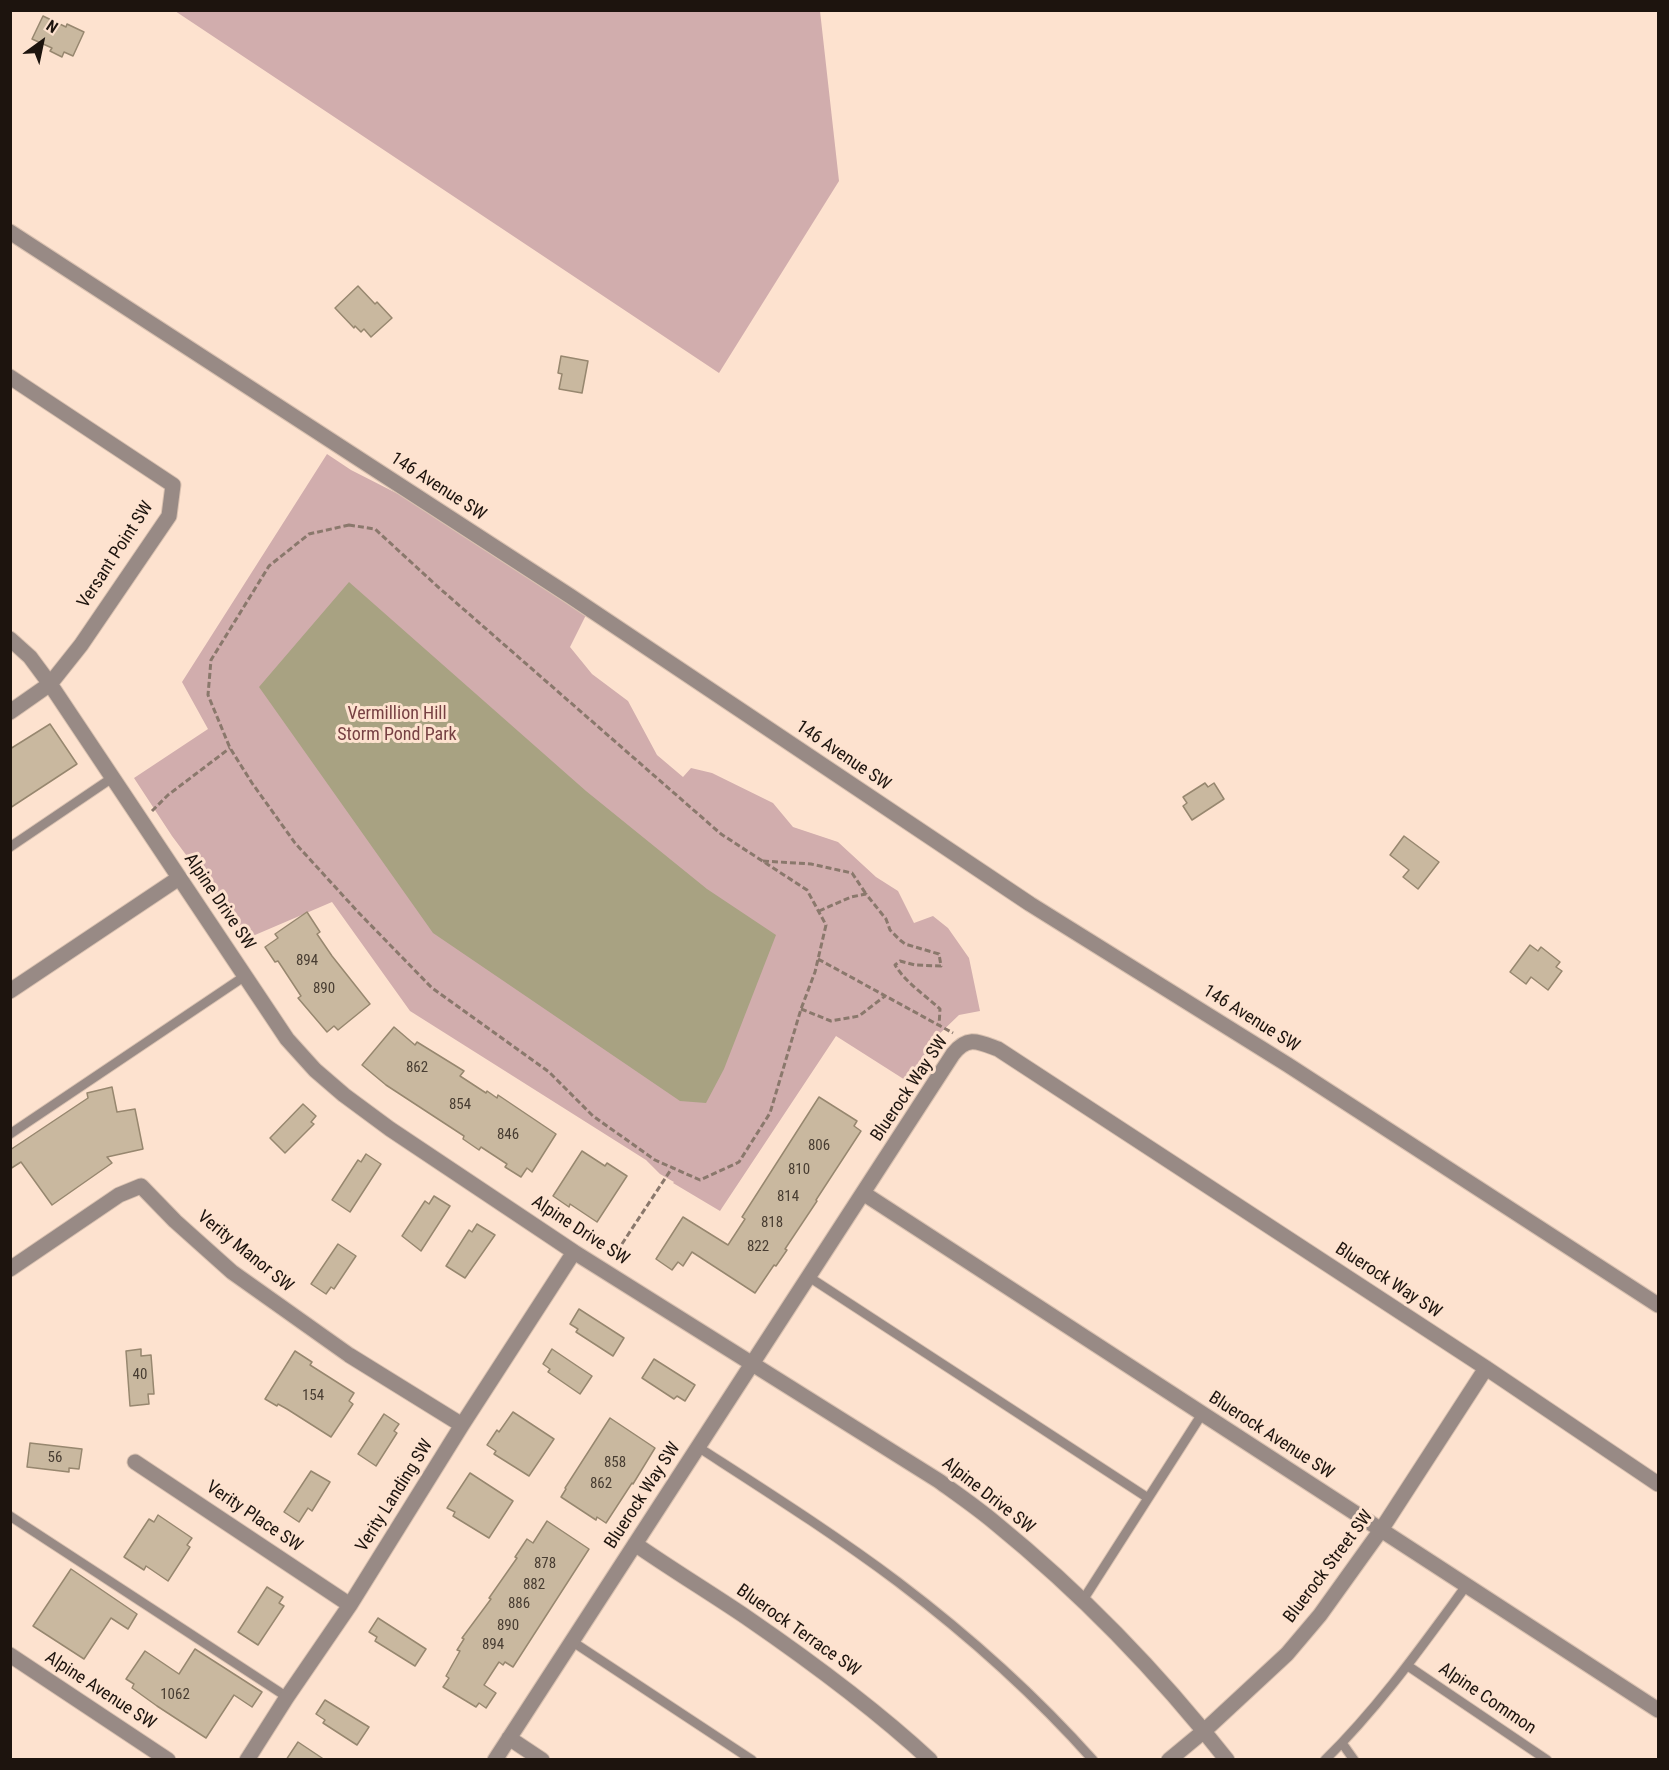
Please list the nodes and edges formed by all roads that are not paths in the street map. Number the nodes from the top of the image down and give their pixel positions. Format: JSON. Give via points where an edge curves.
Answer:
{"nodes":[{"id":1,"x":10,"y":231,"type":"edge"},
{"id":2,"x":10,"y":377,"type":"edge"},
{"id":3,"x":10,"y":639,"type":"edge"},
{"id":4,"x":50,"y":684,"type":"junction"},
{"id":5,"x":10,"y":712,"type":"edge"},
{"id":6,"x":112,"y":778,"type":"junction"},
{"id":7,"x":10,"y":847,"type":"edge"},
{"id":8,"x":179,"y":878,"type":"junction"},
{"id":9,"x":245,"y":976,"type":"junction"},
{"id":10,"x":10,"y":991,"type":"edge"},
{"id":11,"x":10,"y":1134,"type":"edge"},
{"id":12,"x":863,"y":1193,"type":"junction"},
{"id":13,"x":574,"y":1252,"type":"junction"},
{"id":14,"x":10,"y":1269,"type":"edge"},
{"id":15,"x":809,"y":1277,"type":"junction"},
{"id":16,"x":1659,"y":1305,"type":"edge"},
{"id":17,"x":752,"y":1365,"type":"junction"},
{"id":18,"x":1486,"y":1368,"type":"junction"},
{"id":19,"x":1202,"y":1414,"type":"junction"},
{"id":20,"x":462,"y":1425,"type":"junction"},
{"id":21,"x":698,"y":1447,"type":"junction"},
{"id":22,"x":135,"y":1462,"type":"dead end"},
{"id":23,"x":1659,"y":1484,"type":"edge"},
{"id":24,"x":1148,"y":1498,"type":"junction"},
{"id":25,"x":10,"y":1516,"type":"edge"},
{"id":26,"x":1381,"y":1530,"type":"junction"},
{"id":27,"x":635,"y":1544,"type":"junction"},
{"id":28,"x":1466,"y":1586,"type":"junction"},
{"id":29,"x":1083,"y":1600,"type":"junction"},
{"id":30,"x":350,"y":1605,"type":"junction"},
{"id":31,"x":573,"y":1642,"type":"junction"},
{"id":32,"x":10,"y":1655,"type":"edge"},
{"id":33,"x":1408,"y":1666,"type":"junction"},
{"id":34,"x":287,"y":1697,"type":"junction"},
{"id":35,"x":1659,"y":1710,"type":"edge"},
{"id":36,"x":1204,"y":1731,"type":"junction"},
{"id":37,"x":509,"y":1738,"type":"junction"},
{"id":38,"x":1342,"y":1743,"type":"junction"},
{"id":39,"x":168,"y":1760,"type":"edge"},
{"id":40,"x":247,"y":1760,"type":"edge"},
{"id":41,"x":495,"y":1760,"type":"edge"},
{"id":42,"x":542,"y":1760,"type":"edge"},
{"id":43,"x":752,"y":1760,"type":"edge"},
{"id":44,"x":930,"y":1760,"type":"edge"},
{"id":45,"x":1093,"y":1760,"type":"edge"},
{"id":46,"x":1169,"y":1760,"type":"edge"},
{"id":47,"x":1227,"y":1760,"type":"edge"},
{"id":48,"x":1325,"y":1760,"type":"edge"},
{"id":49,"x":1354,"y":1760,"type":"edge"},
{"id":50,"x":1547,"y":1760,"type":"edge"}],
"edges":[{"from":1,"to":16,"type":"street","name":"146 Avenue SW","via":[[570,596],[1030,904]]},
{"from":2,"to":4,"type":"street","name":"Versant Point SW","via":[[173,485],[169,516]]},
{"from":3,"to":4,"type":"street","name":"Alpine Drive SW"},
{"from":4,"to":5,"type":"street"},
{"from":4,"to":6,"type":"street","name":"Alpine Drive SW"},
{"from":6,"to":7,"type":"lane"},
{"from":6,"to":8,"type":"street","name":"Alpine Drive SW"},
{"from":8,"to":9,"type":"street","name":"Alpine Drive SW"},
{"from":8,"to":10,"type":"street"},
{"from":9,"to":11,"type":"lane"},
{"from":9,"to":13,"type":"street","name":"Alpine Drive SW","via":[[288,1039],[344,1095]]},
{"from":12,"to":15,"type":"street","name":"Bluerock Way SW"},
{"from":12,"to":18,"type":"street","name":"Bluerock Way SW","via":[[960,1046],[969,1041],[979,1042],[998,1049]]},
{"from":12,"to":19,"type":"street","name":"Bluerock Avenue SW"},
{"from":13,"to":17,"type":"street","name":"Alpine Drive SW"},
{"from":13,"to":20,"type":"street","name":"Verity Landing SW"},
{"from":14,"to":20,"type":"street","name":"Verity Manor SW","via":[[119,1195],[141,1186],[232,1272],[349,1355]]},
{"from":15,"to":17,"type":"street","name":"Bluerock Way SW"},
{"from":15,"to":24,"type":"lane"},
{"from":17,"to":21,"type":"street","name":"Bluerock Way SW"},
{"from":17,"to":29,"type":"street","name":"Alpine Drive SW","via":[[939,1481],[993,1521]]},
{"from":18,"to":23,"type":"street","name":"Bluerock Way SW"},
{"from":18,"to":26,"type":"street","name":"Bluerock Street SW"},
{"from":19,"to":24,"type":"lane"},
{"from":19,"to":26,"type":"street","name":"Bluerock Avenue SW"},
{"from":20,"to":30,"type":"street","name":"Verity Landing SW"},
{"from":21,"to":27,"type":"street","name":"Bluerock Way SW"},
{"from":21,"to":45,"type":"lane","via":[[799,1511],[899,1582],[1055,1718]]},
{"from":22,"to":30,"type":"street","name":"Verity Place SW"},
{"from":24,"to":29,"type":"lane"},
{"from":25,"to":34,"type":"lane"},
{"from":26,"to":28,"type":"street","name":"Bluerock Avenue SW"},
{"from":26,"to":36,"type":"street","name":"Bluerock Street SW","via":[[1287,1654]]},
{"from":27,"to":31,"type":"street","name":"Bluerock Way SW"},
{"from":27,"to":44,"type":"street","name":"Bluerock Terrace SW","via":[[817,1666],[871,1707]]},
{"from":28,"to":33,"type":"lane"},
{"from":28,"to":35,"type":"street","name":"Bluerock Avenue SW"},
{"from":29,"to":36,"type":"street","name":"Alpine Drive SW"},
{"from":30,"to":34,"type":"street","name":"Verity Landing SW"},
{"from":31,"to":37,"type":"street","name":"Bluerock Way SW"},
{"from":31,"to":43,"type":"lane"},
{"from":32,"to":39,"type":"street","name":"Alpine Avenue SW"},
{"from":33,"to":38,"type":"lane"},
{"from":33,"to":50,"type":"lane","name":"Alpine Common"},
{"from":34,"to":40,"type":"street","name":"Verity Landing SW"},
{"from":36,"to":46,"type":"street","name":"Bluerock Street SW"},
{"from":36,"to":47,"type":"street","name":"Alpine Drive SW"},
{"from":37,"to":41,"type":"street","name":"Bluerock Way SW"},
{"from":37,"to":42,"type":"street"},
{"from":38,"to":48,"type":"lane"},
{"from":38,"to":49,"type":"lane"}]}
